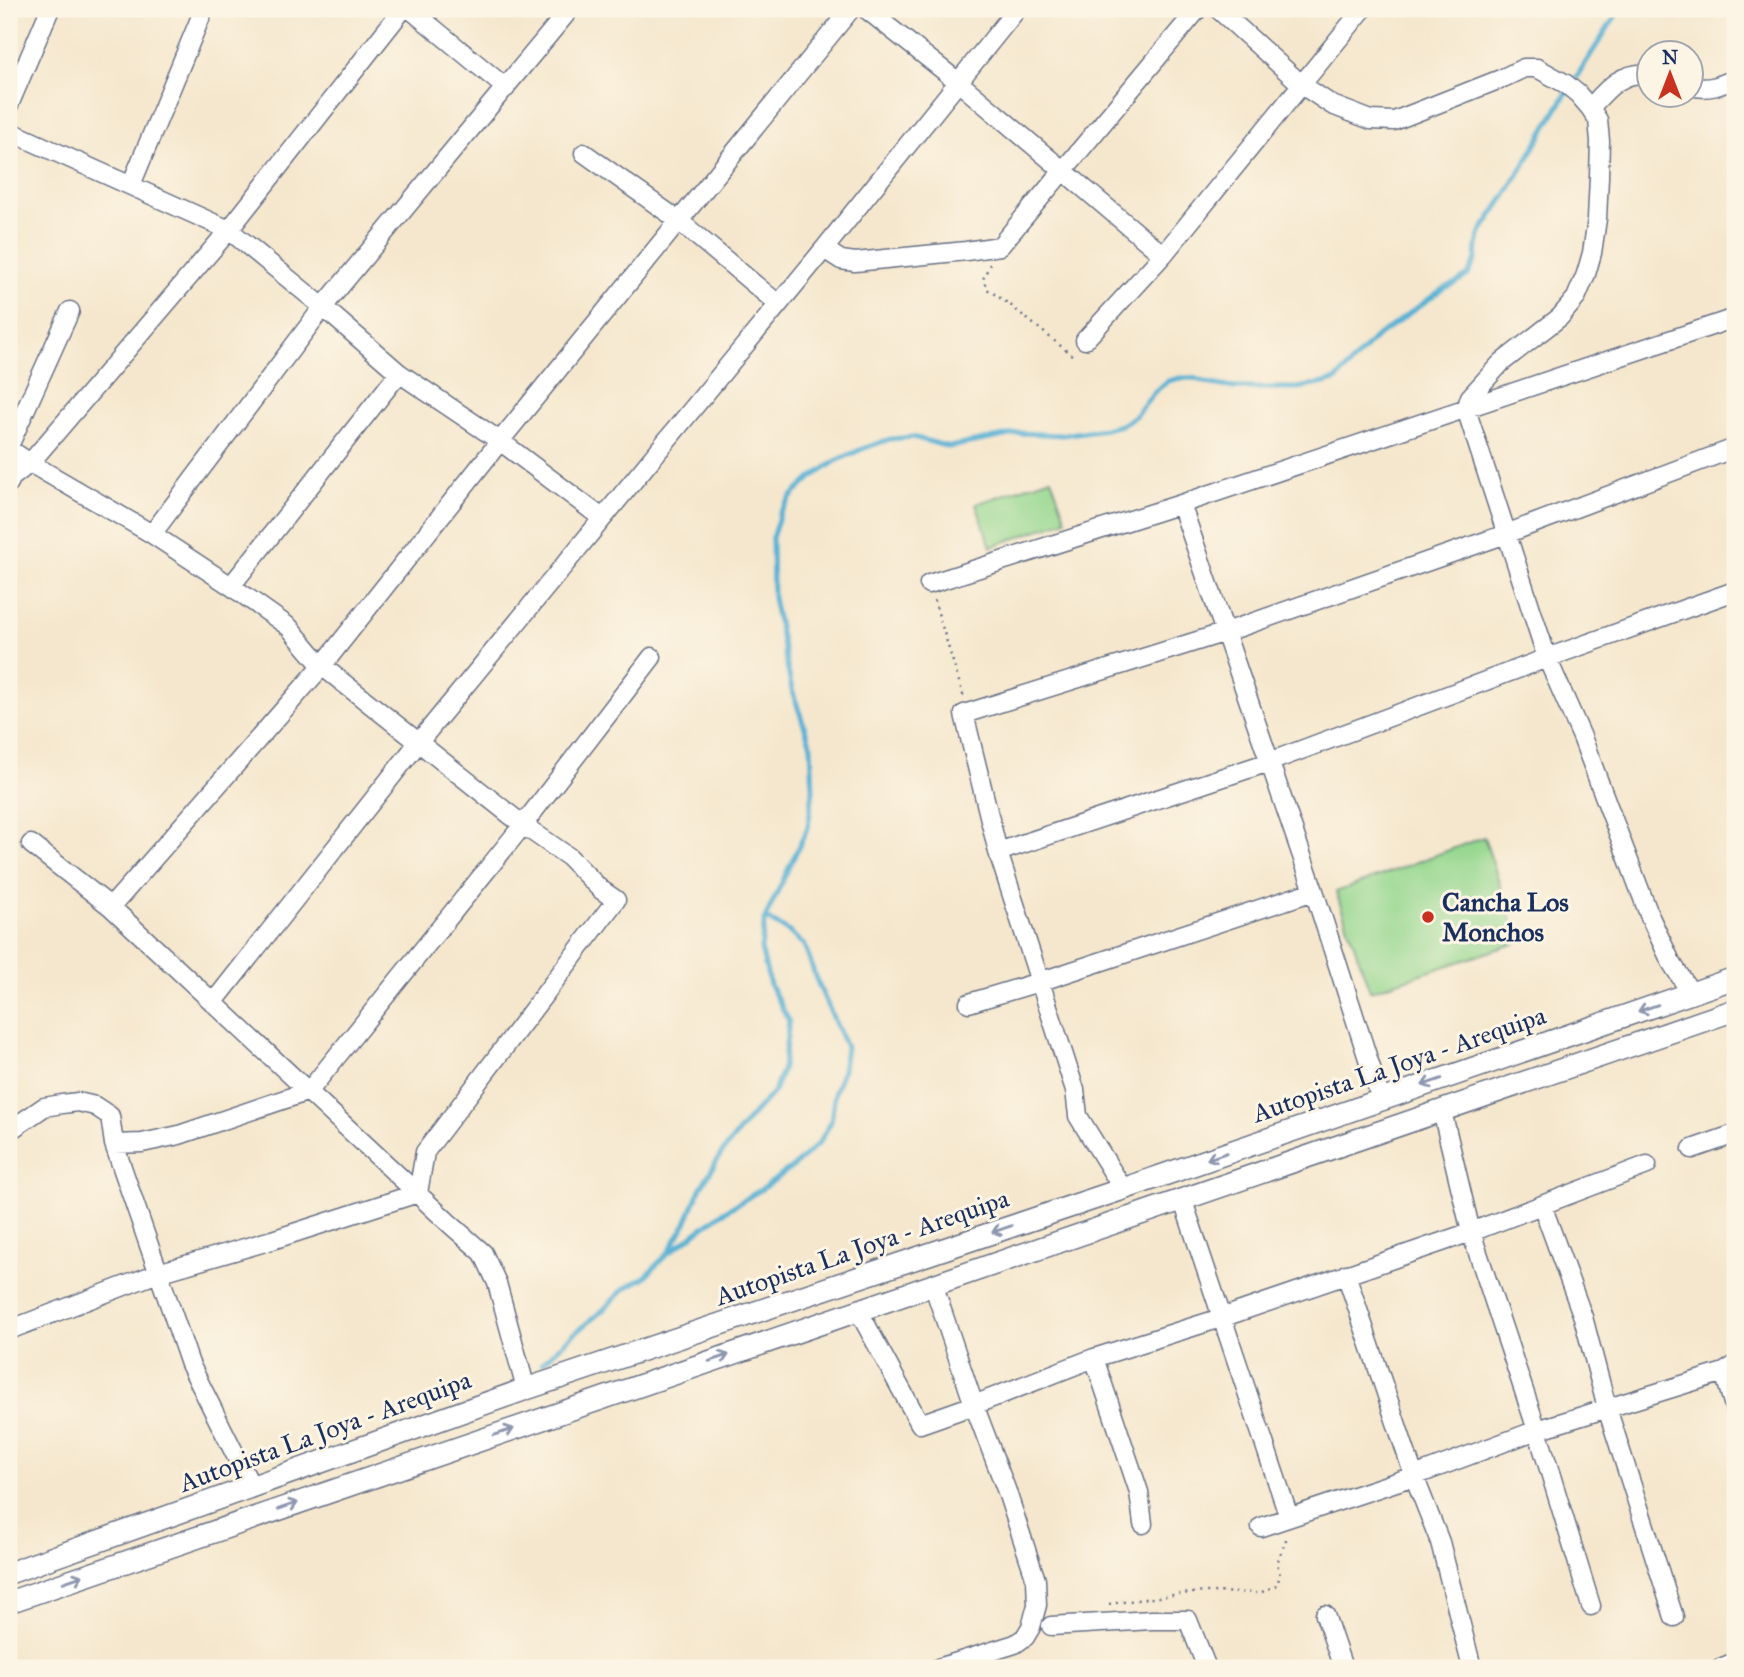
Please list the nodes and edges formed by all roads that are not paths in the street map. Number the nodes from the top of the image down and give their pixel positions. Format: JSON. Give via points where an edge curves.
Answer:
{"nodes":[{"id":1,"x":50,"y":9,"type":"edge"},
{"id":2,"x":204,"y":9,"type":"edge"},
{"id":3,"x":403,"y":9,"type":"edge"},
{"id":4,"x":410,"y":9,"type":"edge"},
{"id":5,"x":570,"y":9,"type":"edge"},
{"id":6,"x":851,"y":9,"type":"edge"},
{"id":7,"x":866,"y":9,"type":"edge"},
{"id":8,"x":1017,"y":9,"type":"edge"},
{"id":9,"x":1198,"y":9,"type":"edge"},
{"id":10,"x":1217,"y":9,"type":"edge"},
{"id":11,"x":1363,"y":9,"type":"edge"},
{"id":12,"x":1636,"y":74,"type":"edge"},
{"id":13,"x":1735,"y":79,"type":"edge"},
{"id":14,"x":957,"y":81,"type":"junction"},
{"id":15,"x":1302,"y":85,"type":"junction"},
{"id":16,"x":506,"y":88,"type":"junction"},
{"id":17,"x":1706,"y":88,"type":"edge"},
{"id":18,"x":9,"y":105,"type":"edge"},
{"id":19,"x":1590,"y":108,"type":"junction"},
{"id":20,"x":9,"y":131,"type":"edge"},
{"id":21,"x":583,"y":153,"type":"dead end"},
{"id":22,"x":1062,"y":171,"type":"junction"},
{"id":23,"x":131,"y":186,"type":"junction"},
{"id":24,"x":678,"y":220,"type":"junction"},
{"id":25,"x":229,"y":230,"type":"junction"},
{"id":26,"x":824,"y":248,"type":"junction"},
{"id":27,"x":1163,"y":255,"type":"junction"},
{"id":28,"x":778,"y":304,"type":"junction"},
{"id":29,"x":323,"y":307,"type":"junction"},
{"id":30,"x":70,"y":312,"type":"dead end"},
{"id":31,"x":1735,"y":318,"type":"edge"},
{"id":32,"x":1085,"y":340,"type":"dead end"},
{"id":33,"x":399,"y":373,"type":"junction"},
{"id":34,"x":1466,"y":409,"type":"junction"},
{"id":35,"x":500,"y":441,"type":"junction"},
{"id":36,"x":9,"y":447,"type":"edge"},
{"id":37,"x":1735,"y":448,"type":"edge"},
{"id":38,"x":30,"y":463,"type":"junction"},
{"id":39,"x":9,"y":483,"type":"edge"},
{"id":40,"x":1181,"y":504,"type":"junction"},
{"id":41,"x":602,"y":518,"type":"junction"},
{"id":42,"x":152,"y":534,"type":"junction"},
{"id":43,"x":1506,"y":534,"type":"junction"},
{"id":44,"x":929,"y":584,"type":"road end"},
{"id":45,"x":232,"y":586,"type":"junction"},
{"id":46,"x":1735,"y":591,"type":"edge"},
{"id":47,"x":1226,"y":632,"type":"junction"},
{"id":48,"x":652,"y":657,"type":"dead end"},
{"id":49,"x":1547,"y":658,"type":"junction"},
{"id":50,"x":322,"y":666,"type":"junction"},
{"id":51,"x":418,"y":743,"type":"junction"},
{"id":52,"x":1269,"y":762,"type":"junction"},
{"id":53,"x":523,"y":825,"type":"junction"},
{"id":54,"x":31,"y":844,"type":"dead end"},
{"id":55,"x":998,"y":852,"type":"junction"},
{"id":56,"x":1314,"y":891,"type":"junction"},
{"id":57,"x":111,"y":907,"type":"junction"},
{"id":58,"x":1735,"y":978,"type":"edge"},
{"id":59,"x":1039,"y":982,"type":"junction"},
{"id":60,"x":1691,"y":993,"type":"junction"},
{"id":61,"x":213,"y":1003,"type":"junction"},
{"id":62,"x":968,"y":1003,"type":"dead end"},
{"id":63,"x":1735,"y":1010,"type":"edge"},
{"id":64,"x":309,"y":1091,"type":"junction"},
{"id":65,"x":1381,"y":1099,"type":"junction"},
{"id":66,"x":1442,"y":1111,"type":"junction"},
{"id":67,"x":9,"y":1131,"type":"edge"},
{"id":68,"x":1735,"y":1134,"type":"edge"},
{"id":69,"x":114,"y":1144,"type":"junction"},
{"id":70,"x":1692,"y":1149,"type":"dead end"},
{"id":71,"x":1647,"y":1164,"type":"dead end"},
{"id":72,"x":1123,"y":1189,"type":"junction"},
{"id":73,"x":418,"y":1193,"type":"junction"},
{"id":74,"x":1182,"y":1198,"type":"junction"},
{"id":75,"x":1542,"y":1205,"type":"junction"},
{"id":76,"x":1471,"y":1232,"type":"junction"},
{"id":77,"x":158,"y":1273,"type":"junction"},
{"id":78,"x":1346,"y":1274,"type":"junction"},
{"id":79,"x":933,"y":1284,"type":"junction"},
{"id":80,"x":858,"y":1310,"type":"junction"},
{"id":81,"x":1221,"y":1318,"type":"junction"},
{"id":82,"x":9,"y":1330,"type":"edge"},
{"id":83,"x":1094,"y":1358,"type":"junction"},
{"id":84,"x":1729,"y":1369,"type":"edge"},
{"id":85,"x":526,"y":1389,"type":"junction"},
{"id":86,"x":974,"y":1405,"type":"junction"},
{"id":87,"x":1607,"y":1408,"type":"junction"},
{"id":88,"x":1735,"y":1410,"type":"edge"},
{"id":89,"x":1537,"y":1430,"type":"junction"},
{"id":90,"x":1414,"y":1476,"type":"junction"},
{"id":91,"x":251,"y":1486,"type":"junction"},
{"id":92,"x":1289,"y":1517,"type":"junction"},
{"id":93,"x":1143,"y":1524,"type":"dead end"},
{"id":94,"x":1261,"y":1527,"type":"dead end"},
{"id":95,"x":9,"y":1573,"type":"edge"},
{"id":96,"x":9,"y":1602,"type":"edge"},
{"id":97,"x":1591,"y":1606,"type":"dead end"},
{"id":98,"x":1325,"y":1615,"type":"dead end"},
{"id":99,"x":1674,"y":1616,"type":"dead end"},
{"id":100,"x":1051,"y":1626,"type":"dead end"},
{"id":101,"x":1735,"y":1662,"type":"edge"},
{"id":102,"x":942,"y":1668,"type":"edge"},
{"id":103,"x":1207,"y":1668,"type":"edge"},
{"id":104,"x":1343,"y":1668,"type":"edge"},
{"id":105,"x":1472,"y":1668,"type":"edge"},
{"id":106,"x":1720,"y":1668,"type":"edge"}],
"edges":[{"from":1,"to":18,"type":"street"},
{"from":2,"to":23,"type":"street"},
{"from":3,"to":25,"type":"street"},
{"from":4,"to":16,"type":"street"},
{"from":5,"to":16,"type":"street"},
{"from":6,"to":24,"type":"street"},
{"from":7,"to":14,"type":"street"},
{"from":8,"to":14,"type":"street"},
{"from":9,"to":22,"type":"street"},
{"from":10,"to":15,"type":"street"},
{"from":11,"to":15,"type":"street"},
{"from":12,"to":19,"type":"street","via":[[1611,84]]},
{"from":13,"to":17,"type":"street"},
{"from":14,"to":22,"type":"street"},
{"from":14,"to":26,"type":"street"},
{"from":15,"to":19,"type":"street","via":[[1332,105],[1371,120],[1394,121],[1524,68],[1537,68],[1578,94]]},
{"from":15,"to":27,"type":"street"},
{"from":16,"to":29,"type":"street"},
{"from":19,"to":34,"type":"street","via":[[1598,120],[1600,177],[1592,253],[1581,286],[1560,317],[1501,363],[1470,397]]},
{"from":20,"to":23,"type":"street"},
{"from":21,"to":24,"type":"street"},
{"from":22,"to":26,"type":"street","via":[[1000,246],[855,262],[841,260]]},
{"from":22,"to":27,"type":"street"},
{"from":23,"to":25,"type":"street"},
{"from":24,"to":28,"type":"street"},
{"from":24,"to":35,"type":"street"},
{"from":25,"to":29,"type":"street"},
{"from":25,"to":38,"type":"street"},
{"from":26,"to":28,"type":"street"},
{"from":27,"to":32,"type":"street"},
{"from":28,"to":41,"type":"street"},
{"from":29,"to":33,"type":"street"},
{"from":29,"to":42,"type":"street"},
{"from":30,"to":36,"type":"street"},
{"from":31,"to":34,"type":"street"},
{"from":33,"to":35,"type":"street"},
{"from":33,"to":45,"type":"street"},
{"from":34,"to":40,"type":"street"},
{"from":34,"to":43,"type":"street"},
{"from":35,"to":41,"type":"street"},
{"from":35,"to":50,"type":"street"},
{"from":36,"to":38,"type":"street"},
{"from":37,"to":43,"type":"street"},
{"from":38,"to":39,"type":"street"},
{"from":38,"to":42,"type":"street"},
{"from":40,"to":44,"type":"street"},
{"from":40,"to":47,"type":"street"},
{"from":41,"to":51,"type":"street"},
{"from":42,"to":45,"type":"street"},
{"from":43,"to":47,"type":"street"},
{"from":43,"to":49,"type":"street"},
{"from":45,"to":50,"type":"street","via":[[289,627]]},
{"from":46,"to":49,"type":"street"},
{"from":47,"to":52,"type":"street"},
{"from":47,"to":55,"type":"street","via":[[964,714]]},
{"from":48,"to":53,"type":"street"},
{"from":49,"to":52,"type":"street"},
{"from":49,"to":60,"type":"street","via":[[1650,916]]},
{"from":50,"to":51,"type":"street"},
{"from":50,"to":57,"type":"street"},
{"from":51,"to":53,"type":"street"},
{"from":51,"to":61,"type":"street"},
{"from":52,"to":55,"type":"street"},
{"from":52,"to":56,"type":"street"},
{"from":53,"to":64,"type":"street"},
{"from":53,"to":73,"type":"street","via":[[569,857],[616,900],[425,1152]]},
{"from":54,"to":57,"type":"street"},
{"from":55,"to":59,"type":"street"},
{"from":56,"to":59,"type":"street"},
{"from":56,"to":65,"type":"street"},
{"from":57,"to":61,"type":"street"},
{"from":58,"to":60,"type":"main road","name":"Autopista La Joya - Arequipa"},
{"from":59,"to":62,"type":"street"},
{"from":59,"to":72,"type":"street","via":[[1075,1090],[1078,1116]]},
{"from":60,"to":65,"type":"main road","name":"Autopista La Joya - Arequipa","one_way":true},
{"from":61,"to":64,"type":"street"},
{"from":63,"to":66,"type":"main road"},
{"from":64,"to":69,"type":"street","via":[[180,1135]]},
{"from":64,"to":73,"type":"street"},
{"from":65,"to":72,"type":"main road","name":"Autopista La Joya - Arequipa","one_way":true},
{"from":66,"to":74,"type":"main road"},
{"from":66,"to":76,"type":"street"},
{"from":67,"to":69,"type":"street","via":[[44,1107],[78,1102],[110,1116]]},
{"from":68,"to":70,"type":"street"},
{"from":69,"to":77,"type":"street"},
{"from":71,"to":75,"type":"street"},
{"from":72,"to":85,"type":"main road","name":"Autopista La Joya - Arequipa","one_way":true},
{"from":73,"to":77,"type":"street"},
{"from":73,"to":85,"type":"street","via":[[483,1253],[497,1283]]},
{"from":74,"to":79,"type":"main road"},
{"from":74,"to":81,"type":"street"},
{"from":75,"to":76,"type":"street"},
{"from":75,"to":87,"type":"street","via":[[1583,1317]]},
{"from":76,"to":78,"type":"street"},
{"from":76,"to":89,"type":"street"},
{"from":77,"to":82,"type":"street"},
{"from":77,"to":91,"type":"street","via":[[190,1364]]},
{"from":78,"to":81,"type":"street"},
{"from":78,"to":90,"type":"street"},
{"from":79,"to":80,"type":"main road"},
{"from":79,"to":86,"type":"street"},
{"from":80,"to":86,"type":"street","via":[[920,1423]]},
{"from":96,"to":80,"type":"main road","one_way":true},
{"from":81,"to":83,"type":"street"},
{"from":81,"to":92,"type":"street"},
{"from":83,"to":86,"type":"street"},
{"from":83,"to":93,"type":"street","via":[[1139,1492]]},
{"from":84,"to":87,"type":"street"},
{"from":84,"to":88,"type":"street"},
{"from":85,"to":91,"type":"main road","name":"Autopista La Joya - Arequipa"},
{"from":86,"to":102,"type":"street","via":[[1036,1580],[1037,1605],[1031,1627],[1015,1644]]},
{"from":87,"to":89,"type":"street"},
{"from":87,"to":99,"type":"street"},
{"from":89,"to":90,"type":"street"},
{"from":89,"to":97,"type":"street"},
{"from":90,"to":92,"type":"street"},
{"from":90,"to":105,"type":"street","via":[[1440,1542]]},
{"from":91,"to":95,"type":"main road","name":"Autopista La Joya - Arequipa"},
{"from":92,"to":94,"type":"street"},
{"from":98,"to":104,"type":"street"},
{"from":100,"to":103,"type":"street","via":[[1188,1620]]},
{"from":101,"to":106,"type":"street"}]}
